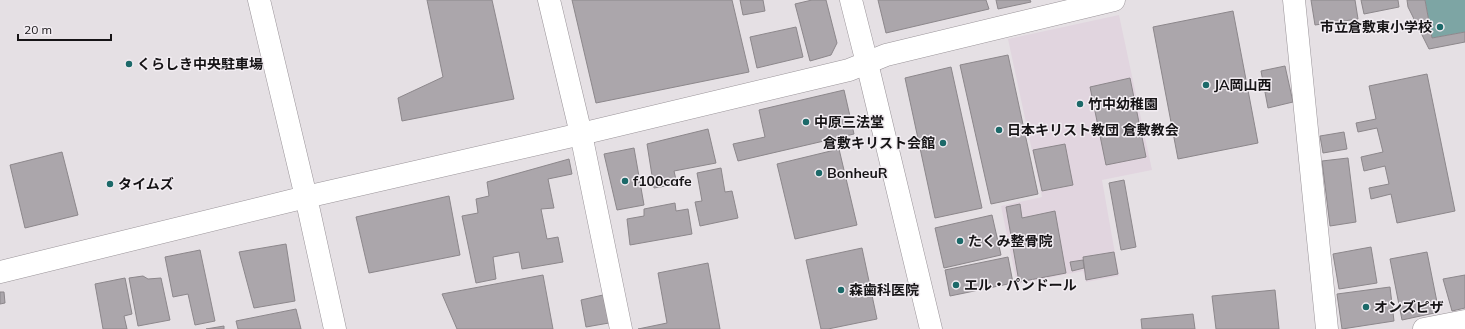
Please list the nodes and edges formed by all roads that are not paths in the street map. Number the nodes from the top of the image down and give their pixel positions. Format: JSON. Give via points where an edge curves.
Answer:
{"nodes":[{"id":1,"x":259,"y":0,"type":"edge"},
{"id":2,"x":549,"y":0,"type":"edge"},
{"id":3,"x":851,"y":0,"type":"edge"},
{"id":4,"x":1114,"y":0,"type":"edge"},
{"id":5,"x":1294,"y":0,"type":"edge"},
{"id":6,"x":867,"y":63,"type":"junction"},
{"id":7,"x":581,"y":134,"type":"junction"},
{"id":8,"x":306,"y":197,"type":"junction"},
{"id":9,"x":0,"y":272,"type":"edge"},
{"id":10,"x":1465,"y":321,"type":"edge"},
{"id":11,"x":334,"y":329,"type":"edge"},
{"id":12,"x":621,"y":329,"type":"edge"},
{"id":13,"x":931,"y":329,"type":"edge"},
{"id":14,"x":1327,"y":329,"type":"edge"},
{"id":15,"x":1424,"y":329,"type":"edge"}],
"edges":[{"from":1,"to":8,"type":"street"},
{"from":2,"to":7,"type":"street"},
{"from":3,"to":6,"type":"street"},
{"from":4,"to":6,"type":"street","via":[[886,55]]},
{"from":5,"to":14,"type":"street"},
{"from":6,"to":7,"type":"street","via":[[849,70]]},
{"from":6,"to":13,"type":"street"},
{"from":7,"to":8,"type":"street"},
{"from":7,"to":12,"type":"street"},
{"from":8,"to":9,"type":"street"},
{"from":8,"to":11,"type":"street"},
{"from":10,"to":15,"type":"street"}]}
